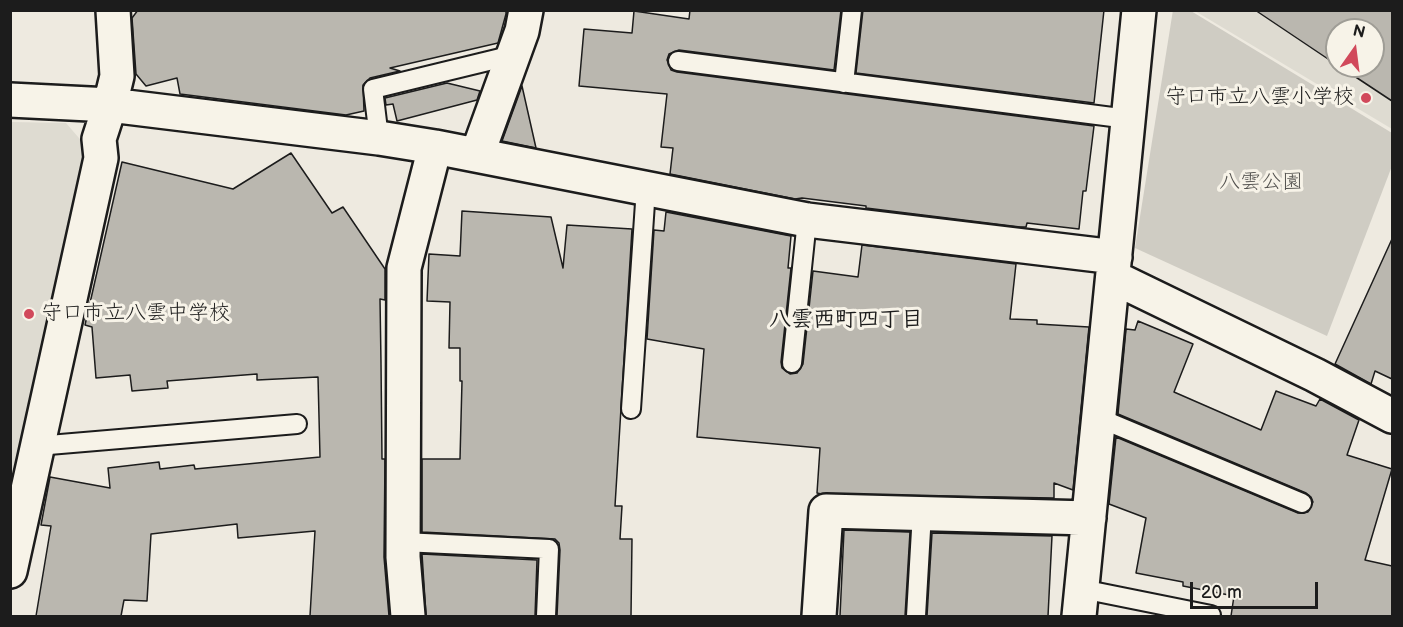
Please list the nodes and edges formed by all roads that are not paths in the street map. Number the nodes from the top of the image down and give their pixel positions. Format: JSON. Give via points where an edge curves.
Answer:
{"nodes":[{"id":1,"x":112,"y":10,"type":"edge"},
{"id":2,"x":526,"y":10,"type":"edge"},
{"id":3,"x":852,"y":10,"type":"edge"},
{"id":4,"x":1139,"y":10,"type":"edge"},
{"id":5,"x":513,"y":55,"type":"junction"},
{"id":6,"x":678,"y":61,"type":"dead end"},
{"id":7,"x":844,"y":82,"type":"junction"},
{"id":8,"x":10,"y":100,"type":"edge"},
{"id":9,"x":110,"y":105,"type":"junction"},
{"id":10,"x":1128,"y":119,"type":"junction"},
{"id":11,"x":379,"y":138,"type":"junction"},
{"id":12,"x":435,"y":147,"type":"junction"},
{"id":13,"x":477,"y":155,"type":"junction"},
{"id":14,"x":646,"y":188,"type":"junction"},
{"id":15,"x":807,"y":220,"type":"junction"},
{"id":16,"x":1114,"y":267,"type":"junction"},
{"id":17,"x":792,"y":363,"type":"dead end"},
{"id":18,"x":631,"y":409,"type":"dead end"},
{"id":19,"x":1391,"y":412,"type":"edge"},
{"id":20,"x":1099,"y":418,"type":"junction"},
{"id":21,"x":297,"y":424,"type":"dead end"},
{"id":22,"x":37,"y":446,"type":"junction"},
{"id":23,"x":1302,"y":503,"type":"dead end"},
{"id":24,"x":922,"y":513,"type":"junction"},
{"id":25,"x":1089,"y":518,"type":"junction"},
{"id":26,"x":403,"y":542,"type":"junction"},
{"id":27,"x":10,"y":571,"type":"edge"},
{"id":28,"x":1081,"y":603,"type":"edge"},
{"id":29,"x":1211,"y":615,"type":"dead end"},
{"id":30,"x":408,"y":616,"type":"edge"},
{"id":31,"x":546,"y":616,"type":"edge"},
{"id":32,"x":819,"y":616,"type":"edge"},
{"id":33,"x":916,"y":616,"type":"edge"}],
"edges":[{"from":1,"to":9,"type":"street","via":[[117,76]]},
{"from":2,"to":5,"type":"street"},
{"from":3,"to":7,"type":"lane"},
{"from":4,"to":10,"type":"street"},
{"from":5,"to":11,"type":"lane","via":[[373,89]]},
{"from":5,"to":13,"type":"street"},
{"from":6,"to":7,"type":"lane"},
{"from":7,"to":10,"type":"lane"},
{"from":8,"to":9,"type":"street"},
{"from":9,"to":11,"type":"street"},
{"from":9,"to":22,"type":"street","via":[[99,139],[101,158]]},
{"from":10,"to":16,"type":"street"},
{"from":11,"to":12,"type":"street"},
{"from":12,"to":13,"type":"street"},
{"from":12,"to":26,"type":"street","via":[[404,268]]},
{"from":13,"to":14,"type":"street"},
{"from":14,"to":15,"type":"street"},
{"from":14,"to":18,"type":"lane"},
{"from":15,"to":16,"type":"street"},
{"from":15,"to":17,"type":"lane"},
{"from":16,"to":19,"type":"street"},
{"from":16,"to":20,"type":"street"},
{"from":20,"to":23,"type":"lane"},
{"from":20,"to":25,"type":"street"},
{"from":21,"to":22,"type":"lane"},
{"from":22,"to":27,"type":"street"},
{"from":24,"to":25,"type":"street"},
{"from":24,"to":32,"type":"street","via":[[826,511]]},
{"from":24,"to":33,"type":"lane"},
{"from":25,"to":28,"type":"street"},
{"from":26,"to":30,"type":"street"},
{"from":26,"to":31,"type":"lane","via":[[549,549]]},
{"from":28,"to":29,"type":"lane"}]}
